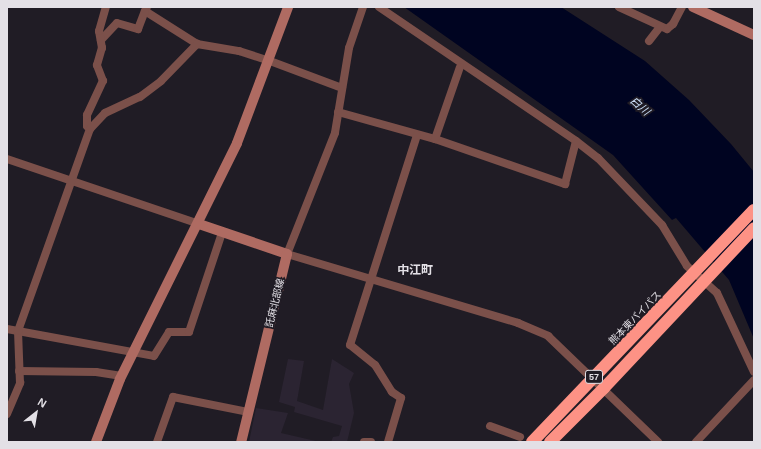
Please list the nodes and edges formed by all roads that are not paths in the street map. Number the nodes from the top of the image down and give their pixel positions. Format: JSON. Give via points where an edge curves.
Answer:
{"nodes":[{"id":1,"x":106,"y":7,"type":"edge"},
{"id":2,"x":288,"y":7,"type":"edge"},
{"id":3,"x":363,"y":7,"type":"edge"},
{"id":4,"x":379,"y":7,"type":"edge"},
{"id":5,"x":619,"y":7,"type":"edge"},
{"id":6,"x":682,"y":7,"type":"edge"},
{"id":7,"x":693,"y":7,"type":"edge"},
{"id":8,"x":146,"y":9,"type":"edge"},
{"id":9,"x":660,"y":27,"type":"junction"},
{"id":10,"x":754,"y":34,"type":"edge"},
{"id":11,"x":101,"y":40,"type":"junction"},
{"id":12,"x":649,"y":41,"type":"dead end"},
{"id":13,"x":197,"y":44,"type":"junction"},
{"id":14,"x":270,"y":61,"type":"junction"},
{"id":15,"x":460,"y":67,"type":"dead end"},
{"id":16,"x":342,"y":88,"type":"junction"},
{"id":17,"x":338,"y":112,"type":"junction"},
{"id":18,"x":90,"y":129,"type":"junction"},
{"id":19,"x":417,"y":135,"type":"junction"},
{"id":20,"x":435,"y":139,"type":"junction"},
{"id":21,"x":576,"y":140,"type":"junction"},
{"id":22,"x":7,"y":159,"type":"edge"},
{"id":23,"x":74,"y":181,"type":"junction"},
{"id":24,"x":754,"y":210,"type":"edge"},
{"id":25,"x":199,"y":224,"type":"junction"},
{"id":26,"x":754,"y":228,"type":"edge"},
{"id":27,"x":222,"y":232,"type":"junction"},
{"id":28,"x":287,"y":254,"type":"junction"},
{"id":29,"x":370,"y":280,"type":"junction"},
{"id":30,"x":662,"y":317,"type":"junction"},
{"id":31,"x":7,"y":329,"type":"edge"},
{"id":32,"x":18,"y":331,"type":"junction"},
{"id":33,"x":133,"y":353,"type":"junction"},
{"id":34,"x":19,"y":371,"type":"junction"},
{"id":35,"x":754,"y":372,"type":"edge"},
{"id":36,"x":122,"y":376,"type":"junction"},
{"id":37,"x":593,"y":378,"type":"junction"},
{"id":38,"x":754,"y":380,"type":"edge"},
{"id":39,"x":604,"y":388,"type":"junction"},
{"id":40,"x":248,"y":412,"type":"junction"},
{"id":41,"x":7,"y":414,"type":"edge"},
{"id":42,"x":490,"y":426,"type":"dead end"},
{"id":43,"x":520,"y":437,"type":"dead end"},
{"id":44,"x":96,"y":442,"type":"edge"},
{"id":45,"x":157,"y":442,"type":"edge"},
{"id":46,"x":241,"y":442,"type":"edge"},
{"id":47,"x":364,"y":442,"type":"edge"},
{"id":48,"x":371,"y":442,"type":"edge"},
{"id":49,"x":388,"y":442,"type":"edge"},
{"id":50,"x":532,"y":442,"type":"edge"},
{"id":51,"x":550,"y":442,"type":"edge"},
{"id":52,"x":658,"y":442,"type":"edge"},
{"id":53,"x":696,"y":442,"type":"edge"}],
"edges":[{"from":1,"to":11,"type":"street","via":[[99,31]]},
{"from":2,"to":14,"type":"main road"},
{"from":3,"to":16,"type":"street","via":[[349,48]]},
{"from":4,"to":21,"type":"street"},
{"from":5,"to":9,"type":"street"},
{"from":6,"to":9,"type":"street","via":[[671,27]]},
{"from":7,"to":10,"type":"main road"},
{"from":8,"to":11,"type":"street","via":[[138,29],[117,23]]},
{"from":8,"to":13,"type":"street"},
{"from":9,"to":12,"type":"street"},
{"from":11,"to":18,"type":"street","via":[[97,65],[103,81],[87,115],[87,126]]},
{"from":13,"to":14,"type":"street","via":[[239,51]]},
{"from":13,"to":18,"type":"street","via":[[161,81],[140,97],[105,113]]},
{"from":14,"to":16,"type":"street"},
{"from":14,"to":25,"type":"main road","via":[[237,143]]},
{"from":15,"to":20,"type":"street"},
{"from":16,"to":17,"type":"street"},
{"from":17,"to":19,"type":"street"},
{"from":17,"to":28,"type":"street","via":[[335,133]]},
{"from":18,"to":23,"type":"street"},
{"from":19,"to":20,"type":"street"},
{"from":19,"to":29,"type":"street"},
{"from":20,"to":21,"type":"street","via":[[565,184]]},
{"from":21,"to":35,"type":"street","via":[[598,158],[662,225],[686,266],[716,293]]},
{"from":22,"to":23,"type":"street"},
{"from":23,"to":25,"type":"street"},
{"from":23,"to":32,"type":"street"},
{"from":24,"to":30,"type":"highway","name":"熊本東バイパス","number":"57"},
{"from":25,"to":27,"type":"main road"},
{"from":25,"to":33,"type":"main road"},
{"from":26,"to":30,"type":"highway","name":"熊本東バイパス","number":"57"},
{"from":27,"to":28,"type":"main road"},
{"from":27,"to":33,"type":"street","via":[[189,332],[169,332],[154,356]]},
{"from":28,"to":29,"type":"street"},
{"from":28,"to":40,"type":"main road","name":"託麻北部線"},
{"from":29,"to":37,"type":"street","via":[[518,323],[548,336]]},
{"from":29,"to":49,"type":"street","via":[[350,345],[375,365],[392,392],[401,398]]},
{"from":30,"to":37,"type":"highway","name":"熊本東バイパス","number":"57"},
{"from":30,"to":39,"type":"highway","name":"熊本東バイパス","number":"57"},
{"from":31,"to":32,"type":"street"},
{"from":32,"to":33,"type":"street"},
{"from":32,"to":34,"type":"street"},
{"from":33,"to":36,"type":"main road"},
{"from":34,"to":36,"type":"street","via":[[96,372]]},
{"from":34,"to":41,"type":"street","via":[[20,383]]},
{"from":36,"to":44,"type":"main road"},
{"from":37,"to":39,"type":"street"},
{"from":37,"to":50,"type":"highway","name":"熊本東バイパス","number":"57"},
{"from":38,"to":53,"type":"street"},
{"from":39,"to":51,"type":"highway","name":"熊本東バイパス","number":"57"},
{"from":39,"to":52,"type":"street"},
{"from":40,"to":45,"type":"street","via":[[173,397]]},
{"from":40,"to":46,"type":"main road","name":"託麻北部線"},
{"from":42,"to":43,"type":"street"},
{"from":47,"to":48,"type":"street"}]}
